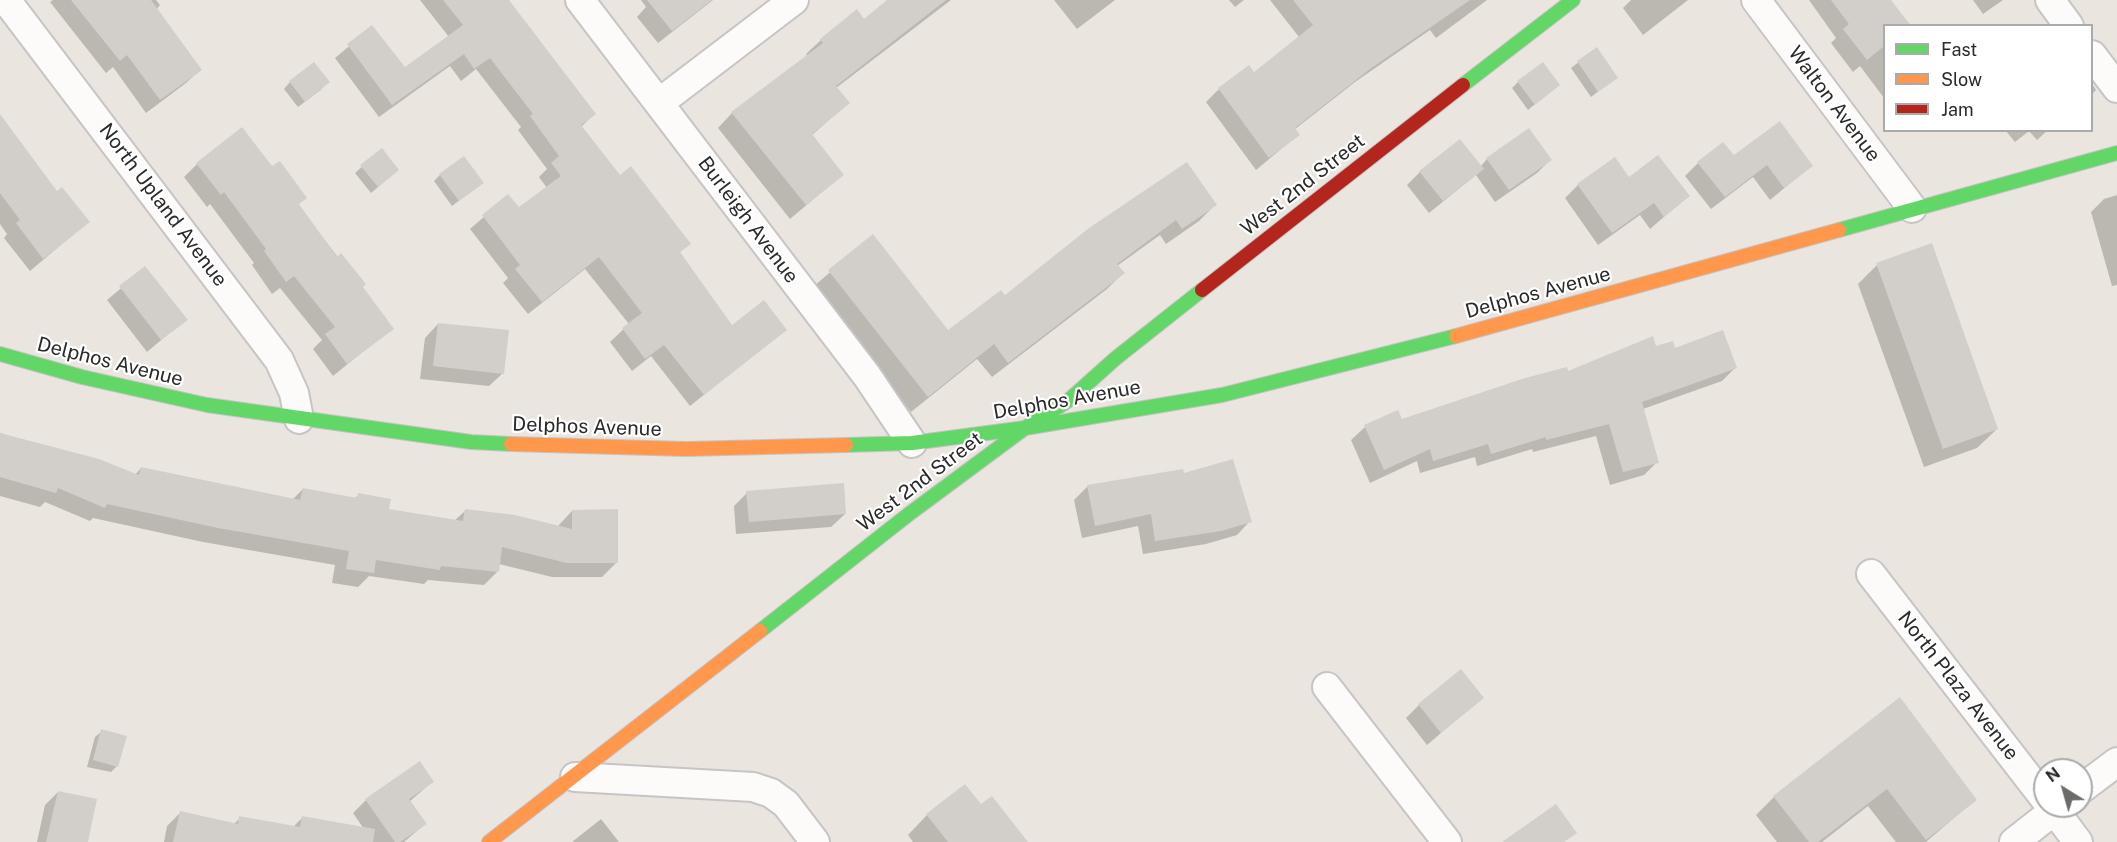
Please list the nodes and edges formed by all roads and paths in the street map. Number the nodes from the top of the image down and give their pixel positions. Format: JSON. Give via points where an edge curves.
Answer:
{"nodes":[{"id":1,"x":6,"y":0,"type":"edge"},
{"id":2,"x":580,"y":0,"type":"edge"},
{"id":3,"x":794,"y":0,"type":"edge"},
{"id":4,"x":1573,"y":0,"type":"edge"},
{"id":5,"x":1756,"y":0,"type":"edge"},
{"id":6,"x":2050,"y":0,"type":"edge"},
{"id":7,"x":2068,"y":24,"type":"edge"},
{"id":8,"x":2093,"y":58,"type":"edge"},
{"id":9,"x":2117,"y":88,"type":"edge"},
{"id":10,"x":659,"y":103,"type":"junction"},
{"id":11,"x":2117,"y":153,"type":"edge"},
{"id":12,"x":1912,"y":208,"type":"junction"},
{"id":13,"x":0,"y":354,"type":"edge"},
{"id":14,"x":299,"y":419,"type":"junction"},
{"id":15,"x":1024,"y":428,"type":"junction"},
{"id":16,"x":912,"y":443,"type":"junction"},
{"id":17,"x":1871,"y":574,"type":"dead end"},
{"id":18,"x":1327,"y":687,"type":"dead end"},
{"id":19,"x":2117,"y":762,"type":"edge"},
{"id":20,"x":575,"y":777,"type":"junction"},
{"id":21,"x":2093,"y":780,"type":"edge"},
{"id":22,"x":2033,"y":781,"type":"edge"},
{"id":23,"x":2038,"y":818,"type":"edge"},
{"id":24,"x":2061,"y":818,"type":"edge"},
{"id":25,"x":489,"y":842,"type":"edge"},
{"id":26,"x":815,"y":842,"type":"edge"},
{"id":27,"x":1447,"y":842,"type":"edge"},
{"id":28,"x":2013,"y":842,"type":"edge"},
{"id":29,"x":2078,"y":842,"type":"edge"}],
"edges":[{"from":1,"to":14,"type":"street","name":"North Upland Avenue","via":[[279,360],[294,393]]},
{"from":2,"to":10,"type":"street","name":"Burleigh Avenue"},
{"from":3,"to":10,"type":"street"},
{"from":4,"to":15,"type":"street","name":"West 2nd Street","via":[[1284,224],[1069,400]]},
{"from":5,"to":12,"type":"street","name":"Walton Avenue"},
{"from":6,"to":7,"type":"street"},
{"from":8,"to":9,"type":"street"},
{"from":10,"to":16,"type":"street","name":"Burleigh Avenue","via":[[867,376]]},
{"from":11,"to":12,"type":"street","name":"Delphos Avenue"},
{"from":12,"to":15,"type":"street","name":"Delphos Avenue","via":[[1486,328],[1234,392]]},
{"from":13,"to":14,"type":"street","name":"Delphos Avenue","via":[[184,400]]},
{"from":14,"to":16,"type":"street","name":"Delphos Avenue","via":[[471,442],[569,448],[710,449]]},
{"from":15,"to":16,"type":"street","name":"Delphos Avenue"},
{"from":15,"to":20,"type":"street","name":"West 2nd Street","via":[[909,513]]},
{"from":17,"to":22,"type":"street","name":"North Plaza Avenue"},
{"from":18,"to":27,"type":"street"},
{"from":19,"to":21,"type":"street"},
{"from":20,"to":25,"type":"street","name":"West 2nd Street"},
{"from":20,"to":26,"type":"street","via":[[753,787],[786,804]]},
{"from":23,"to":28,"type":"street"},
{"from":24,"to":29,"type":"street","name":"North Plaza Avenue"}]}
